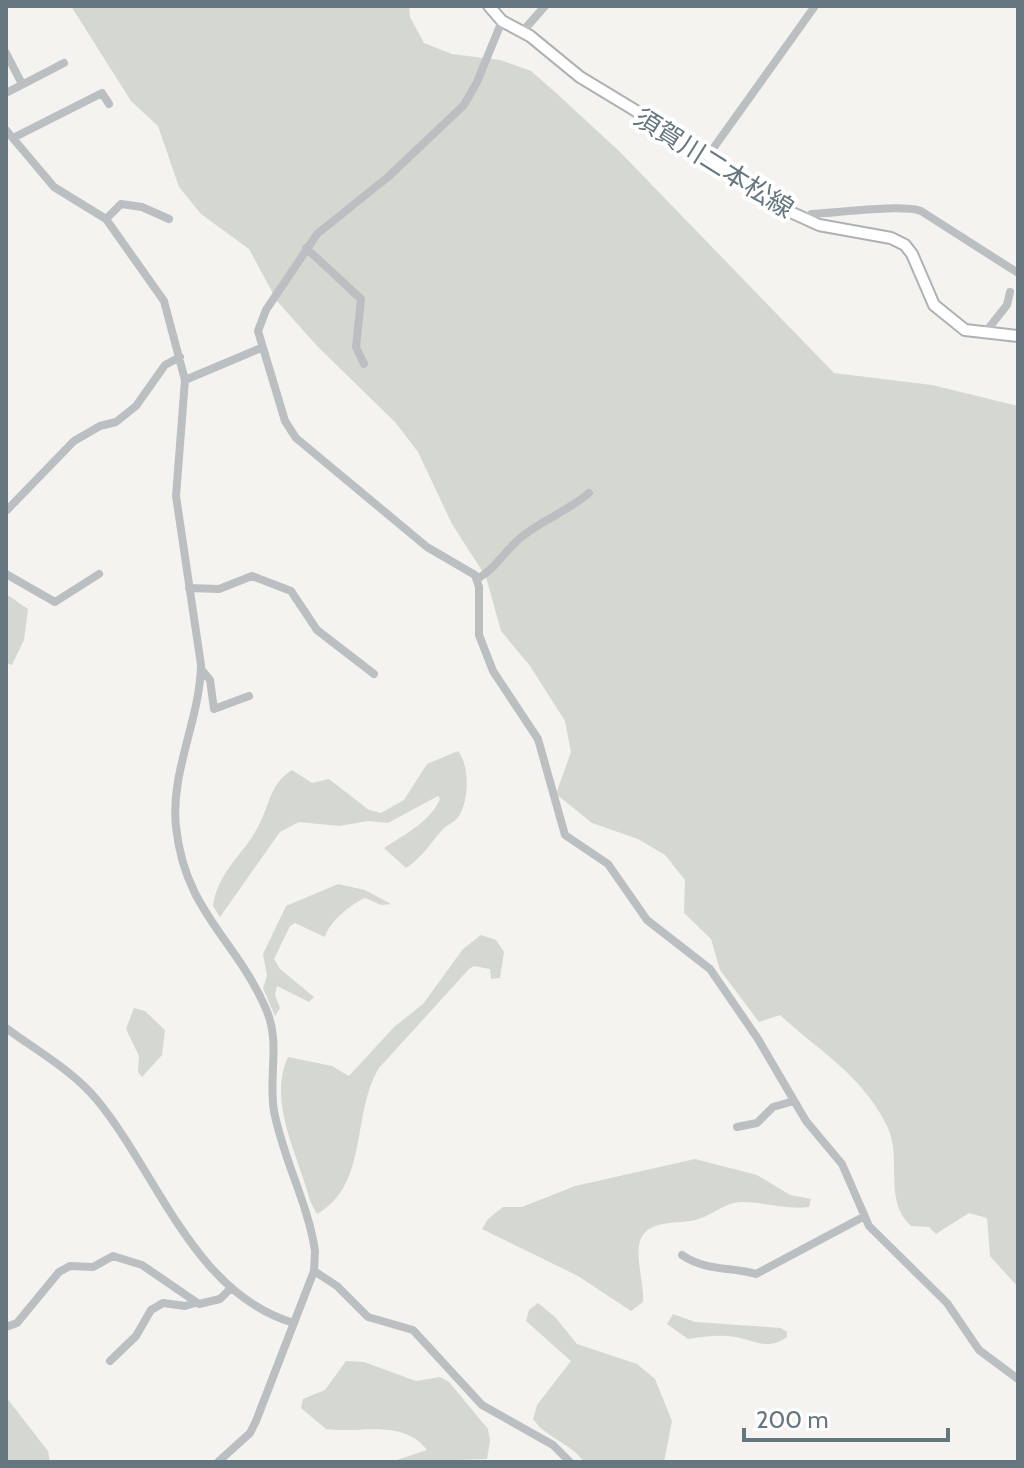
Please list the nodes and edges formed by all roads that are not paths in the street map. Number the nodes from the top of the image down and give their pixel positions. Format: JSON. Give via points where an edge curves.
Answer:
{"nodes":[{"id":1,"x":489,"y":6,"type":"edge"},
{"id":2,"x":545,"y":6,"type":"edge"},
{"id":3,"x":815,"y":6,"type":"edge"},
{"id":4,"x":502,"y":21,"type":"junction"},
{"id":5,"x":523,"y":31,"type":"junction"},
{"id":6,"x":6,"y":53,"type":"edge"},
{"id":7,"x":64,"y":63,"type":"dead end"},
{"id":8,"x":22,"y":84,"type":"junction"},
{"id":9,"x":6,"y":93,"type":"edge"},
{"id":10,"x":109,"y":104,"type":"dead end"},
{"id":11,"x":6,"y":130,"type":"edge"},
{"id":12,"x":13,"y":138,"type":"junction"},
{"id":13,"x":707,"y":157,"type":"junction"},
{"id":14,"x":106,"y":219,"type":"junction"},
{"id":15,"x":169,"y":219,"type":"dead end"},
{"id":16,"x":805,"y":219,"type":"junction"},
{"id":17,"x":306,"y":248,"type":"junction"},
{"id":18,"x":1018,"y":273,"type":"edge"},
{"id":19,"x":1010,"y":292,"type":"dead end"},
{"id":20,"x":984,"y":334,"type":"junction"},
{"id":21,"x":1018,"y":336,"type":"edge"},
{"id":22,"x":261,"y":348,"type":"junction"},
{"id":23,"x":180,"y":357,"type":"junction"},
{"id":24,"x":364,"y":364,"type":"dead end"},
{"id":25,"x":185,"y":380,"type":"junction"},
{"id":26,"x":589,"y":493,"type":"dead end"},
{"id":27,"x":6,"y":511,"type":"edge"},
{"id":28,"x":6,"y":574,"type":"edge"},
{"id":29,"x":99,"y":574,"type":"dead end"},
{"id":30,"x":477,"y":579,"type":"junction"},
{"id":31,"x":189,"y":588,"type":"junction"},
{"id":32,"x":201,"y":669,"type":"junction"},
{"id":33,"x":374,"y":674,"type":"dead end"},
{"id":34,"x":249,"y":696,"type":"dead end"},
{"id":35,"x":6,"y":1028,"type":"edge"},
{"id":36,"x":794,"y":1101,"type":"junction"},
{"id":37,"x":737,"y":1127,"type":"dead end"},
{"id":38,"x":863,"y":1217,"type":"junction"},
{"id":39,"x":682,"y":1255,"type":"dead end"},
{"id":40,"x":314,"y":1271,"type":"junction"},
{"id":41,"x":231,"y":1288,"type":"junction"},
{"id":42,"x":195,"y":1303,"type":"junction"},
{"id":43,"x":294,"y":1323,"type":"junction"},
{"id":44,"x":6,"y":1327,"type":"edge"},
{"id":45,"x":110,"y":1361,"type":"dead end"},
{"id":46,"x":1018,"y":1379,"type":"edge"},
{"id":47,"x":218,"y":1462,"type":"edge"},
{"id":48,"x":570,"y":1462,"type":"edge"}],
"edges":[{"from":1,"to":4,"type":"main road","name":"須賀川二本松線"},
{"from":2,"to":5,"type":"street"},
{"from":3,"to":13,"type":"street"},
{"from":4,"to":5,"type":"main road","name":"須賀川二本松線"},
{"from":4,"to":17,"type":"street","via":[[464,105]]},
{"from":5,"to":13,"type":"main road","name":"須賀川二本松線","via":[[580,77]]},
{"from":6,"to":8,"type":"street"},
{"from":7,"to":8,"type":"street"},
{"from":8,"to":9,"type":"street"},
{"from":10,"to":12,"type":"street","via":[[102,93]]},
{"from":11,"to":12,"type":"street"},
{"from":12,"to":14,"type":"street","via":[[54,187]]},
{"from":13,"to":16,"type":"main road","name":"須賀川二本松線","via":[[755,193]]},
{"from":14,"to":15,"type":"street","via":[[121,204]]},
{"from":14,"to":23,"type":"street","via":[[159,291]]},
{"from":16,"to":18,"type":"street","via":[[811,214],[907,206]]},
{"from":16,"to":20,"type":"main road","name":"須賀川二本松線","via":[[905,245],[934,305],[965,330]]},
{"from":17,"to":22,"type":"street","via":[[262,318]]},
{"from":17,"to":24,"type":"street","via":[[361,299],[356,347]]},
{"from":19,"to":20,"type":"street","via":[[1007,305]]},
{"from":20,"to":21,"type":"main road","name":"須賀川二本松線"},
{"from":22,"to":25,"type":"street"},
{"from":22,"to":30,"type":"street","via":[[285,421],[296,438],[427,547]]},
{"from":23,"to":25,"type":"street"},
{"from":23,"to":27,"type":"street","via":[[165,365],[136,406],[116,422],[74,441]]},
{"from":25,"to":31,"type":"street","via":[[176,496]]},
{"from":26,"to":30,"type":"street","via":[[522,536]]},
{"from":28,"to":29,"type":"street","via":[[55,602]]},
{"from":30,"to":36,"type":"street","via":[[479,635],[493,671],[538,739],[565,835],[608,864],[647,920],[710,969]]},
{"from":31,"to":32,"type":"street"},
{"from":31,"to":33,"type":"street","via":[[219,589],[252,576],[288,589],[300,599],[317,630]]},
{"from":32,"to":34,"type":"street","via":[[210,680],[214,709]]},
{"from":32,"to":40,"type":"street","via":[[175,801],[181,858],[193,895],[270,1020],[275,1114],[314,1239]]},
{"from":35,"to":41,"type":"street","via":[[92,1094],[199,1253]]},
{"from":36,"to":37,"type":"street","via":[[773,1107],[757,1123]]},
{"from":36,"to":38,"type":"street","via":[[842,1164]]},
{"from":38,"to":39,"type":"street","via":[[756,1274],[716,1269]]},
{"from":38,"to":46,"type":"street","via":[[947,1303],[973,1344]]},
{"from":40,"to":43,"type":"street"},
{"from":40,"to":48,"type":"street","via":[[368,1317],[413,1330],[482,1405],[553,1445]]},
{"from":41,"to":42,"type":"street","via":[[220,1299]]},
{"from":41,"to":43,"type":"street"},
{"from":42,"to":44,"type":"street","via":[[142,1265],[113,1256],[93,1267],[70,1266],[59,1272],[17,1323]]},
{"from":42,"to":45,"type":"street","via":[[163,1303],[151,1310],[136,1336]]},
{"from":43,"to":47,"type":"street","via":[[250,1433]]}]}
